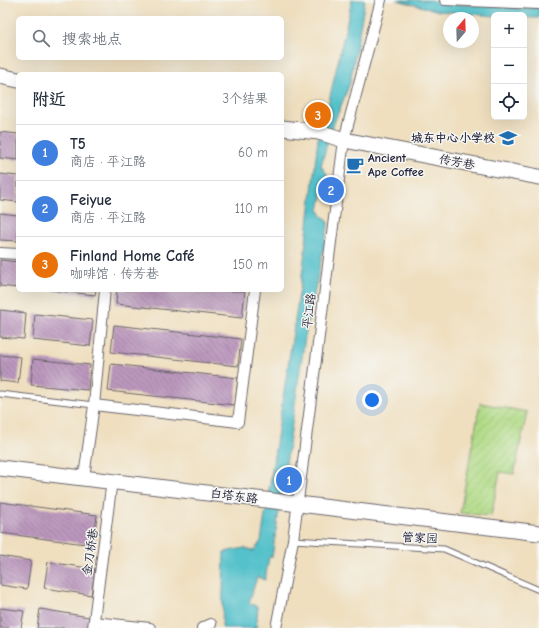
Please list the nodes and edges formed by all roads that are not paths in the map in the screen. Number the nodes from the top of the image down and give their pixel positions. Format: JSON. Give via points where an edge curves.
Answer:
{"nodes":[{"id":1,"x":381,"y":0,"type":"edge"},
{"id":2,"x":445,"y":0,"type":"edge"},
{"id":3,"x":539,"y":4,"type":"edge"},
{"id":4,"x":0,"y":76,"type":"edge"},
{"id":5,"x":16,"y":80,"type":"edge"},
{"id":6,"x":284,"y":128,"type":"edge"},
{"id":7,"x":332,"y":136,"type":"junction"},
{"id":8,"x":539,"y":177,"type":"edge"},
{"id":9,"x":0,"y":253,"type":"edge"},
{"id":10,"x":16,"y":254,"type":"edge"},
{"id":11,"x":105,"y":292,"type":"edge"},
{"id":12,"x":255,"y":292,"type":"edge"},
{"id":13,"x":0,"y":394,"type":"edge"},
{"id":14,"x":94,"y":405,"type":"junction"},
{"id":15,"x":0,"y":468,"type":"edge"},
{"id":16,"x":84,"y":477,"type":"junction"},
{"id":17,"x":112,"y":480,"type":"junction"},
{"id":18,"x":293,"y":503,"type":"junction"},
{"id":19,"x":539,"y":533,"type":"edge"},
{"id":20,"x":292,"y":540,"type":"junction"},
{"id":21,"x":539,"y":590,"type":"edge"},
{"id":22,"x":93,"y":625,"type":"edge"},
{"id":23,"x":150,"y":628,"type":"edge"},
{"id":24,"x":276,"y":628,"type":"edge"}],
"edges":[{"from":1,"to":7,"type":"street","name":"平江路"},
{"from":2,"to":3,"type":"street"},
{"from":4,"to":5,"type":"main road"},
{"from":6,"to":7,"type":"main road","name":"传芳巷"},
{"from":7,"to":8,"type":"main road","name":"传芳巷"},
{"from":7,"to":18,"type":"street","name":"平江路"},
{"from":9,"to":10,"type":"street"},
{"from":11,"to":14,"type":"street"},
{"from":12,"to":14,"type":"street","via":[[238,422]]},
{"from":13,"to":14,"type":"lane"},
{"from":14,"to":16,"type":"street"},
{"from":15,"to":16,"type":"main road","name":"白塔东路"},
{"from":16,"to":17,"type":"main road","name":"白塔东路"},
{"from":17,"to":18,"type":"main road","name":"白塔东路"},
{"from":17,"to":22,"type":"street","name":"金刀桥巷"},
{"from":18,"to":19,"type":"main road","name":"白塔东路"},
{"from":18,"to":20,"type":"street","name":"平江路"},
{"from":20,"to":21,"type":"lane","name":"管家园","via":[[444,549]]},
{"from":20,"to":24,"type":"street","name":"平江路"},
{"from":22,"to":23,"type":"street"}]}
